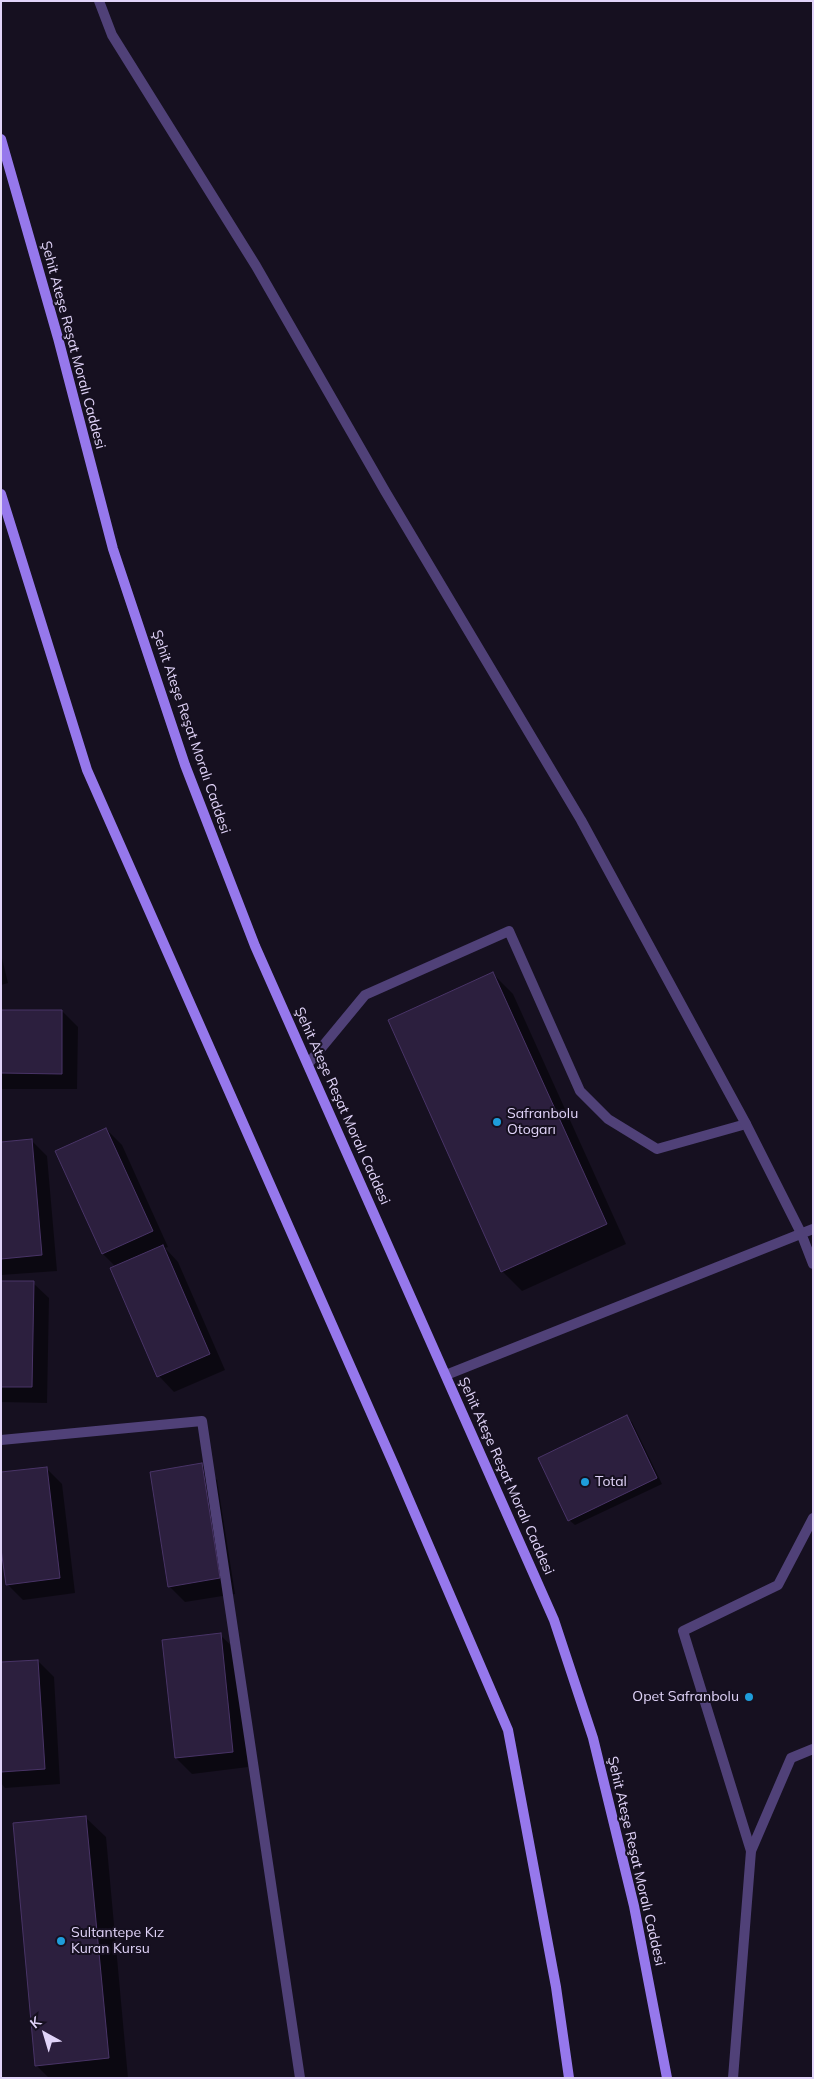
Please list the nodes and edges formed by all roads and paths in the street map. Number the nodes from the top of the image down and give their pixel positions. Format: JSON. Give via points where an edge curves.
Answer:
{"nodes":[{"id":1,"x":99,"y":1,"type":"edge"},
{"id":2,"x":1,"y":139,"type":"edge"},
{"id":3,"x":1,"y":494,"type":"edge"},
{"id":4,"x":308,"y":1064,"type":"junction"},
{"id":5,"x":746,"y":1124,"type":"junction"},
{"id":6,"x":813,"y":1229,"type":"edge"},
{"id":7,"x":801,"y":1233,"type":"junction"},
{"id":8,"x":813,"y":1264,"type":"edge"},
{"id":9,"x":446,"y":1375,"type":"junction"},
{"id":10,"x":1,"y":1440,"type":"edge"},
{"id":11,"x":813,"y":1518,"type":"edge"},
{"id":12,"x":813,"y":1749,"type":"edge"},
{"id":13,"x":751,"y":1851,"type":"junction"},
{"id":14,"x":300,"y":2078,"type":"edge"},
{"id":15,"x":569,"y":2078,"type":"edge"},
{"id":16,"x":667,"y":2078,"type":"edge"},
{"id":17,"x":733,"y":2078,"type":"edge"}],
"edges":[{"from":1,"to":5,"type":"street","via":[[112,35],[256,266],[385,491],[581,820]]},
{"from":2,"to":4,"type":"main road","name":"Şehit Ateşe Reşat Moralı Caddesi","via":[[58,338],[113,550],[185,766],[255,946]]},
{"from":3,"to":15,"type":"main road","via":[[87,770],[508,1730],[556,1987]]},
{"from":4,"to":5,"type":"street","via":[[365,995],[509,931],[580,1091],[608,1120],[657,1149]]},
{"from":4,"to":9,"type":"main road","name":"Şehit Ateşe Reşat Moralı Caddesi"},
{"from":5,"to":7,"type":"street"},
{"from":6,"to":7,"type":"street"},
{"from":7,"to":8,"type":"street"},
{"from":7,"to":9,"type":"street"},
{"from":9,"to":16,"type":"main road","name":"Şehit Ateşe Reşat Moralı Caddesi","via":[[554,1620],[593,1738],[634,1906]]},
{"from":10,"to":14,"type":"street","via":[[202,1421]]},
{"from":11,"to":13,"type":"street","via":[[778,1585],[683,1631]]},
{"from":12,"to":13,"type":"street","via":[[791,1758]]},
{"from":13,"to":17,"type":"street"}]}
